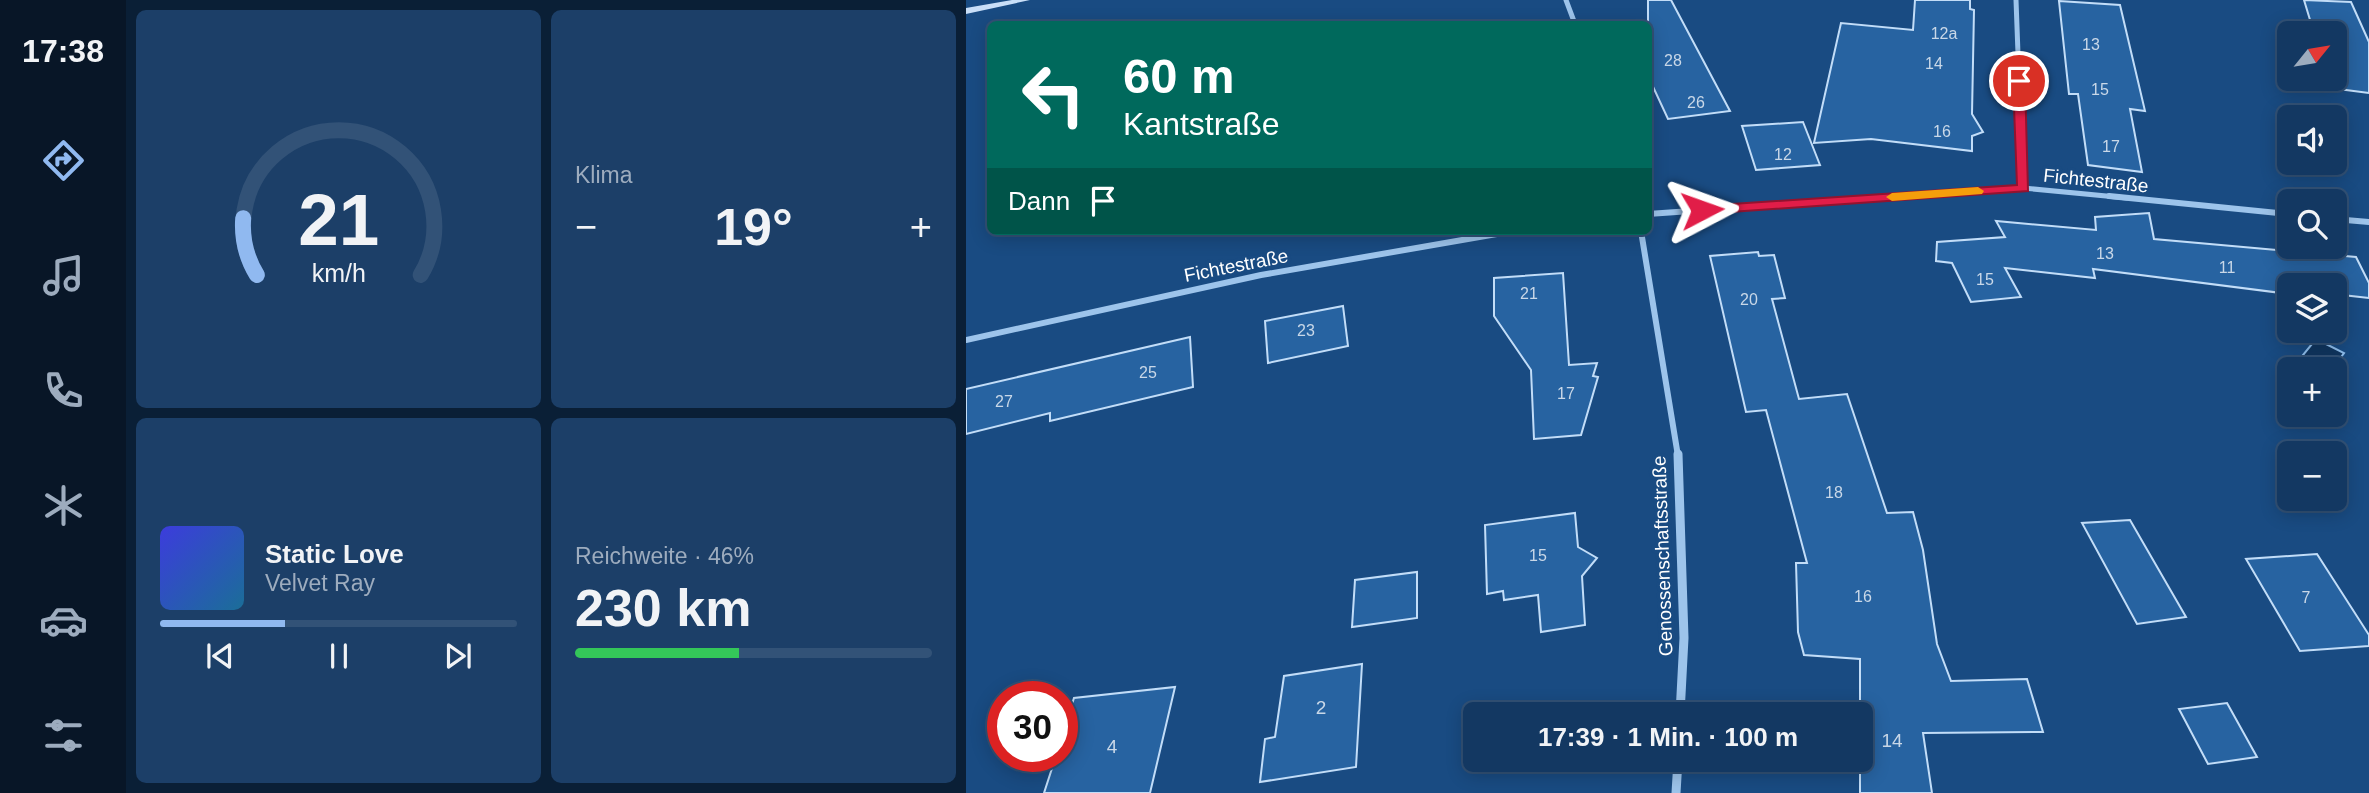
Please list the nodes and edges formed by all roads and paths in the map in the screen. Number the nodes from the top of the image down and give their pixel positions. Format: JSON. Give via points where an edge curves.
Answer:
{"nodes":[{"id":1,"x":1026,"y":0,"type":"edge"},
{"id":2,"x":1566,"y":0,"type":"edge"},
{"id":3,"x":2016,"y":0,"type":"edge"},
{"id":4,"x":966,"y":11,"type":"edge"},
{"id":5,"x":1574,"y":21,"type":"edge"},
{"id":6,"x":2023,"y":188,"type":"junction"},
{"id":7,"x":2277,"y":213,"type":"edge"},
{"id":8,"x":1652,"y":214,"type":"edge"},
{"id":9,"x":2347,"y":220,"type":"edge"},
{"id":10,"x":2369,"y":222,"type":"edge"},
{"id":11,"x":1491,"y":235,"type":"edge"},
{"id":12,"x":1642,"y":235,"type":"edge"},
{"id":13,"x":966,"y":340,"type":"edge"},
{"id":14,"x":1681,"y":702,"type":"edge"},
{"id":15,"x":1677,"y":772,"type":"edge"},
{"id":16,"x":1676,"y":793,"type":"edge"}],
"edges":[{"from":1,"to":4,"type":"street"},
{"from":2,"to":5,"type":"street"},
{"from":3,"to":6,"type":"street"},
{"from":6,"to":7,"type":"street","name":"Fichtestraße"},
{"from":6,"to":8,"type":"street","name":"Fichtestraße"},
{"from":9,"to":10,"type":"street"},
{"from":11,"to":13,"type":"street","name":"Fichtestraße","via":[[1261,275]]},
{"from":12,"to":14,"type":"street","name":"Genossenschaftsstraße","via":[[1681,472]]},
{"from":15,"to":16,"type":"street"}]}
